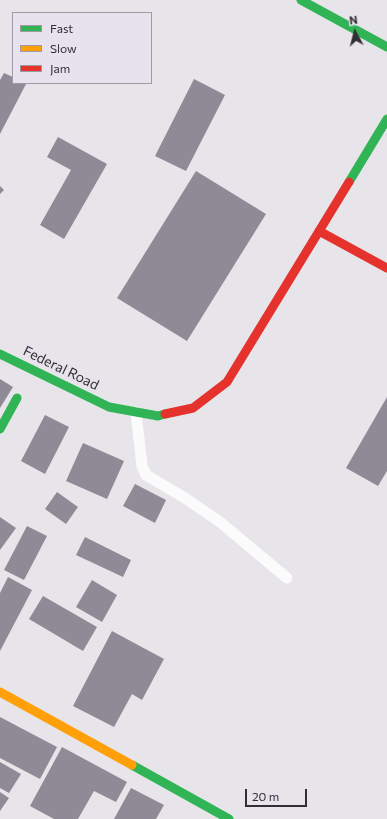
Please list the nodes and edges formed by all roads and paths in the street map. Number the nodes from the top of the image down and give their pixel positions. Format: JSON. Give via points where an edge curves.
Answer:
{"nodes":[{"id":1,"x":301,"y":0,"type":"edge"},
{"id":2,"x":387,"y":47,"type":"edge"},
{"id":3,"x":387,"y":119,"type":"edge"},
{"id":4,"x":319,"y":231,"type":"junction"},
{"id":5,"x":387,"y":268,"type":"edge"},
{"id":6,"x":0,"y":354,"type":"edge"},
{"id":7,"x":17,"y":398,"type":"dead end"},
{"id":8,"x":136,"y":412,"type":"junction"},
{"id":9,"x":0,"y":429,"type":"edge"},
{"id":10,"x":287,"y":578,"type":"dead end"},
{"id":11,"x":0,"y":692,"type":"edge"},
{"id":12,"x":229,"y":819,"type":"edge"}],
"edges":[{"from":1,"to":2,"type":"street"},
{"from":3,"to":4,"type":"street","name":"Federal Road"},
{"from":4,"to":5,"type":"street"},
{"from":4,"to":8,"type":"street","name":"Federal Road","via":[[227,382],[193,408],[158,416]]},
{"from":6,"to":8,"type":"street","name":"Federal Road","via":[[109,407]]},
{"from":7,"to":9,"type":"street"},
{"from":8,"to":10,"type":"lane","via":[[142,466],[146,475],[220,522]]},
{"from":11,"to":12,"type":"street"}]}
